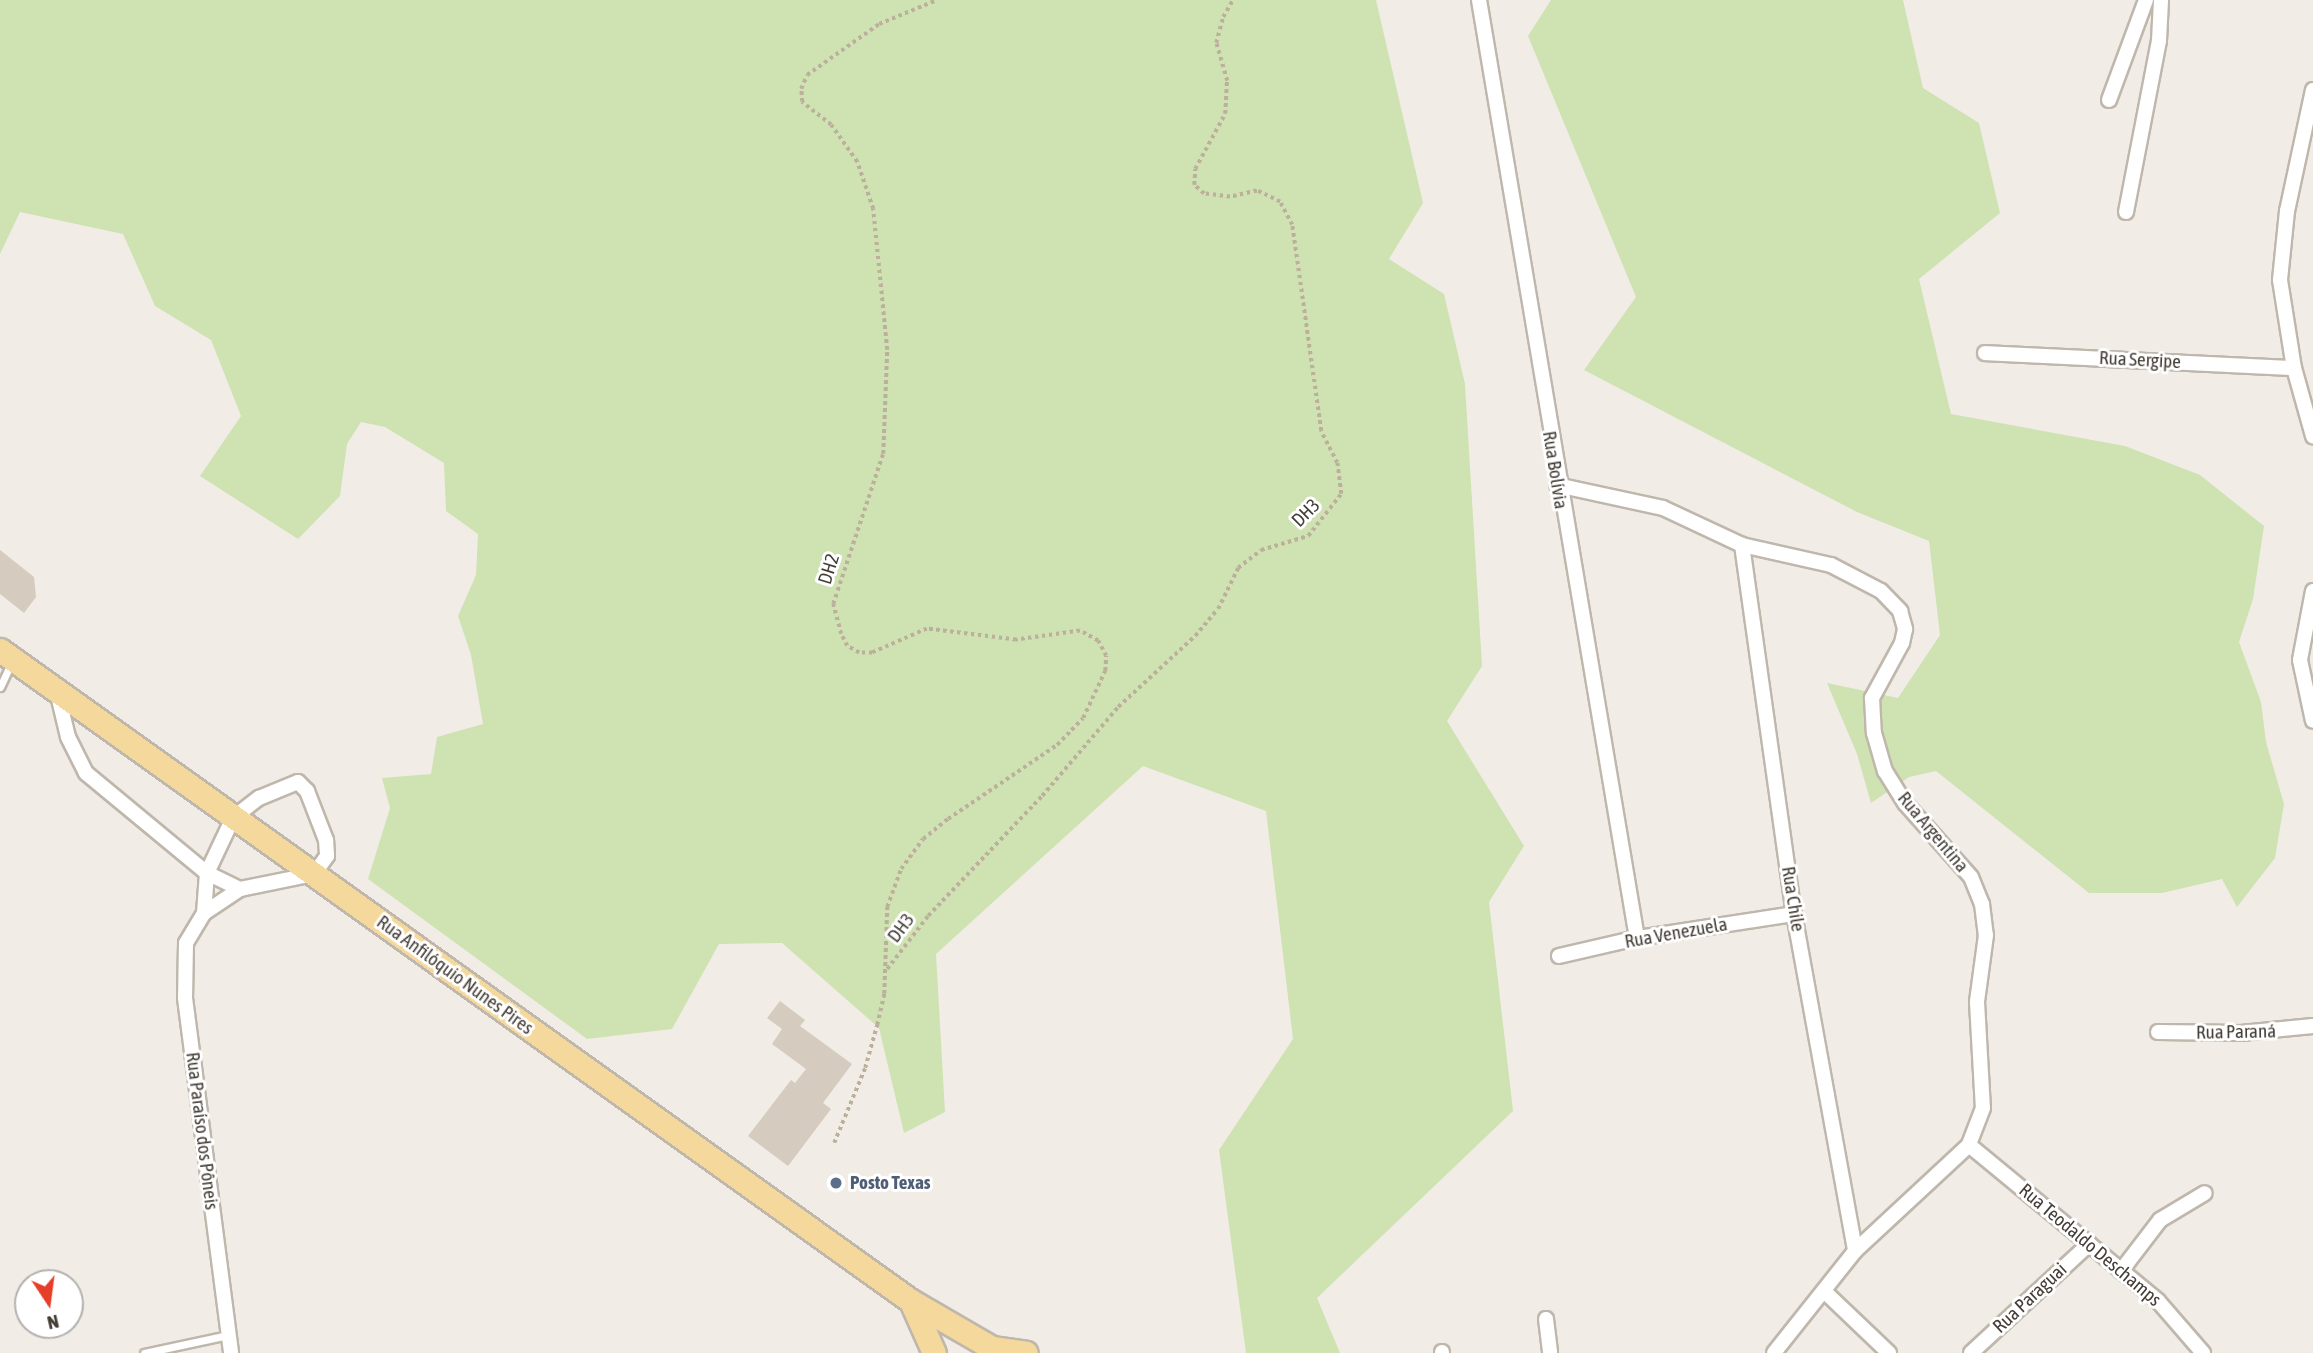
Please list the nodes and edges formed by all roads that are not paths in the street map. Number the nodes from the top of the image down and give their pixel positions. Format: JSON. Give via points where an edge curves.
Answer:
{"nodes":[{"id":1,"x":1479,"y":0,"type":"edge"},
{"id":2,"x":2146,"y":0,"type":"edge"},
{"id":3,"x":2161,"y":0,"type":"edge"},
{"id":4,"x":2313,"y":90,"type":"edge"},
{"id":5,"x":2109,"y":100,"type":"dead end"},
{"id":6,"x":2126,"y":212,"type":"dead end"},
{"id":7,"x":1985,"y":353,"type":"dead end"},
{"id":8,"x":2294,"y":368,"type":"junction"},
{"id":9,"x":2313,"y":436,"type":"edge"},
{"id":10,"x":1557,"y":485,"type":"junction"},
{"id":11,"x":1742,"y":545,"type":"junction"},
{"id":12,"x":2313,"y":591,"type":"edge"},
{"id":13,"x":6,"y":654,"type":"edge"},
{"id":14,"x":0,"y":687,"type":"edge"},
{"id":15,"x":57,"y":691,"type":"junction"},
{"id":16,"x":2313,"y":721,"type":"edge"},
{"id":17,"x":233,"y":818,"type":"junction"},
{"id":18,"x":207,"y":873,"type":"junction"},
{"id":19,"x":314,"y":874,"type":"junction"},
{"id":20,"x":240,"y":889,"type":"junction"},
{"id":21,"x":204,"y":913,"type":"junction"},
{"id":22,"x":1794,"y":914,"type":"junction"},
{"id":23,"x":1637,"y":938,"type":"junction"},
{"id":24,"x":1559,"y":956,"type":"dead end"},
{"id":25,"x":2313,"y":1026,"type":"edge"},
{"id":26,"x":2158,"y":1032,"type":"dead end"},
{"id":27,"x":1969,"y":1145,"type":"junction"},
{"id":28,"x":2205,"y":1193,"type":"dead end"},
{"id":29,"x":2089,"y":1244,"type":"junction"},
{"id":30,"x":1854,"y":1251,"type":"junction"},
{"id":31,"x":2121,"y":1271,"type":"junction"},
{"id":32,"x":1824,"y":1291,"type":"junction"},
{"id":33,"x":911,"y":1301,"type":"junction"},
{"id":34,"x":1546,"y":1319,"type":"dead end"},
{"id":35,"x":228,"y":1335,"type":"junction"},
{"id":36,"x":985,"y":1350,"type":"edge"},
{"id":37,"x":144,"y":1353,"type":"edge"},
{"id":38,"x":231,"y":1353,"type":"edge"},
{"id":39,"x":934,"y":1353,"type":"edge"},
{"id":40,"x":1026,"y":1353,"type":"edge"},
{"id":41,"x":1550,"y":1353,"type":"edge"},
{"id":42,"x":1774,"y":1353,"type":"edge"},
{"id":43,"x":1889,"y":1353,"type":"edge"},
{"id":44,"x":1971,"y":1353,"type":"edge"},
{"id":45,"x":2203,"y":1353,"type":"edge"}],
"edges":[{"from":1,"to":10,"type":"street","name":"Rua Bolívia"},
{"from":2,"to":5,"type":"street"},
{"from":3,"to":6,"type":"street","via":[[2159,41]]},
{"from":4,"to":8,"type":"street","via":[[2281,248],[2280,280]]},
{"from":7,"to":8,"type":"street","name":"Rua Sergipe"},
{"from":8,"to":9,"type":"street"},
{"from":10,"to":11,"type":"street","name":"Rua Argentina","via":[[1662,508]]},
{"from":10,"to":23,"type":"street","name":"Rua Bolívia"},
{"from":11,"to":22,"type":"street","name":"Rua Chile"},
{"from":11,"to":27,"type":"street","name":"Rua Argentina","via":[[1831,565],[1881,591],[1900,611],[1905,628],[1902,643],[1872,698],[1874,733],[1885,771],[1905,803],[1971,877],[1982,904],[1986,935],[1977,1002],[1983,1108]]},
{"from":12,"to":16,"type":"street","via":[[2300,660]]},
{"from":13,"to":14,"type":"lane"},
{"from":13,"to":15,"type":"main road","name":"Rua Anfilóquio Nunes Pires"},
{"from":15,"to":17,"type":"main road","name":"Rua Anfilóquio Nunes Pires"},
{"from":15,"to":18,"type":"street","via":[[68,737],[86,773]]},
{"from":17,"to":18,"type":"street","name":"Rua Paraíso dos Pôneis"},
{"from":17,"to":19,"type":"main road","name":"Rua Anfilóquio Nunes Pires"},
{"from":17,"to":19,"type":"street","via":[[259,798],[298,782],[307,791],[326,840],[327,856]]},
{"from":18,"to":20,"type":"street"},
{"from":18,"to":21,"type":"street","name":"Rua Paraíso dos Pôneis"},
{"from":19,"to":20,"type":"street","name":"Rua Paraíso dos Pôneis"},
{"from":19,"to":33,"type":"main road","name":"Rua Anfilóquio Nunes Pires"},
{"from":20,"to":21,"type":"street","name":"Rua Paraíso dos Pôneis"},
{"from":21,"to":35,"type":"street","name":"Rua Paraíso dos Pôneis","via":[[186,943],[185,998]]},
{"from":22,"to":23,"type":"street","name":"Rua Venezuela"},
{"from":22,"to":30,"type":"street","name":"Rua Chile"},
{"from":23,"to":24,"type":"street","name":"Rua Venezuela"},
{"from":25,"to":26,"type":"street","name":"Rua Paraná","via":[[2241,1033]]},
{"from":27,"to":29,"type":"street","name":"Rua Teodaldo Deschamps"},
{"from":27,"to":30,"type":"street","name":"Rua Argentina"},
{"from":28,"to":31,"type":"street","via":[[2160,1220]]},
{"from":29,"to":31,"type":"street","name":"Rua Teodaldo Deschamps"},
{"from":29,"to":44,"type":"street","name":"Rua Paraguai"},
{"from":30,"to":32,"type":"street","name":"Rua Argentina"},
{"from":31,"to":45,"type":"street","name":"Rua Teodaldo Deschamps","via":[[2158,1301]]},
{"from":32,"to":42,"type":"street","name":"Rua Argentina"},
{"from":32,"to":43,"type":"street"},
{"from":33,"to":36,"type":"main road","name":"Rua Anfilóquio Nunes Pires"},
{"from":33,"to":39,"type":"main road"},
{"from":34,"to":41,"type":"street"},
{"from":35,"to":37,"type":"lane"},
{"from":35,"to":38,"type":"street","name":"Rua Paraíso dos Pôneis"},
{"from":36,"to":40,"type":"main road","name":"Rua Anfilóquio Nunes Pires"}]}
